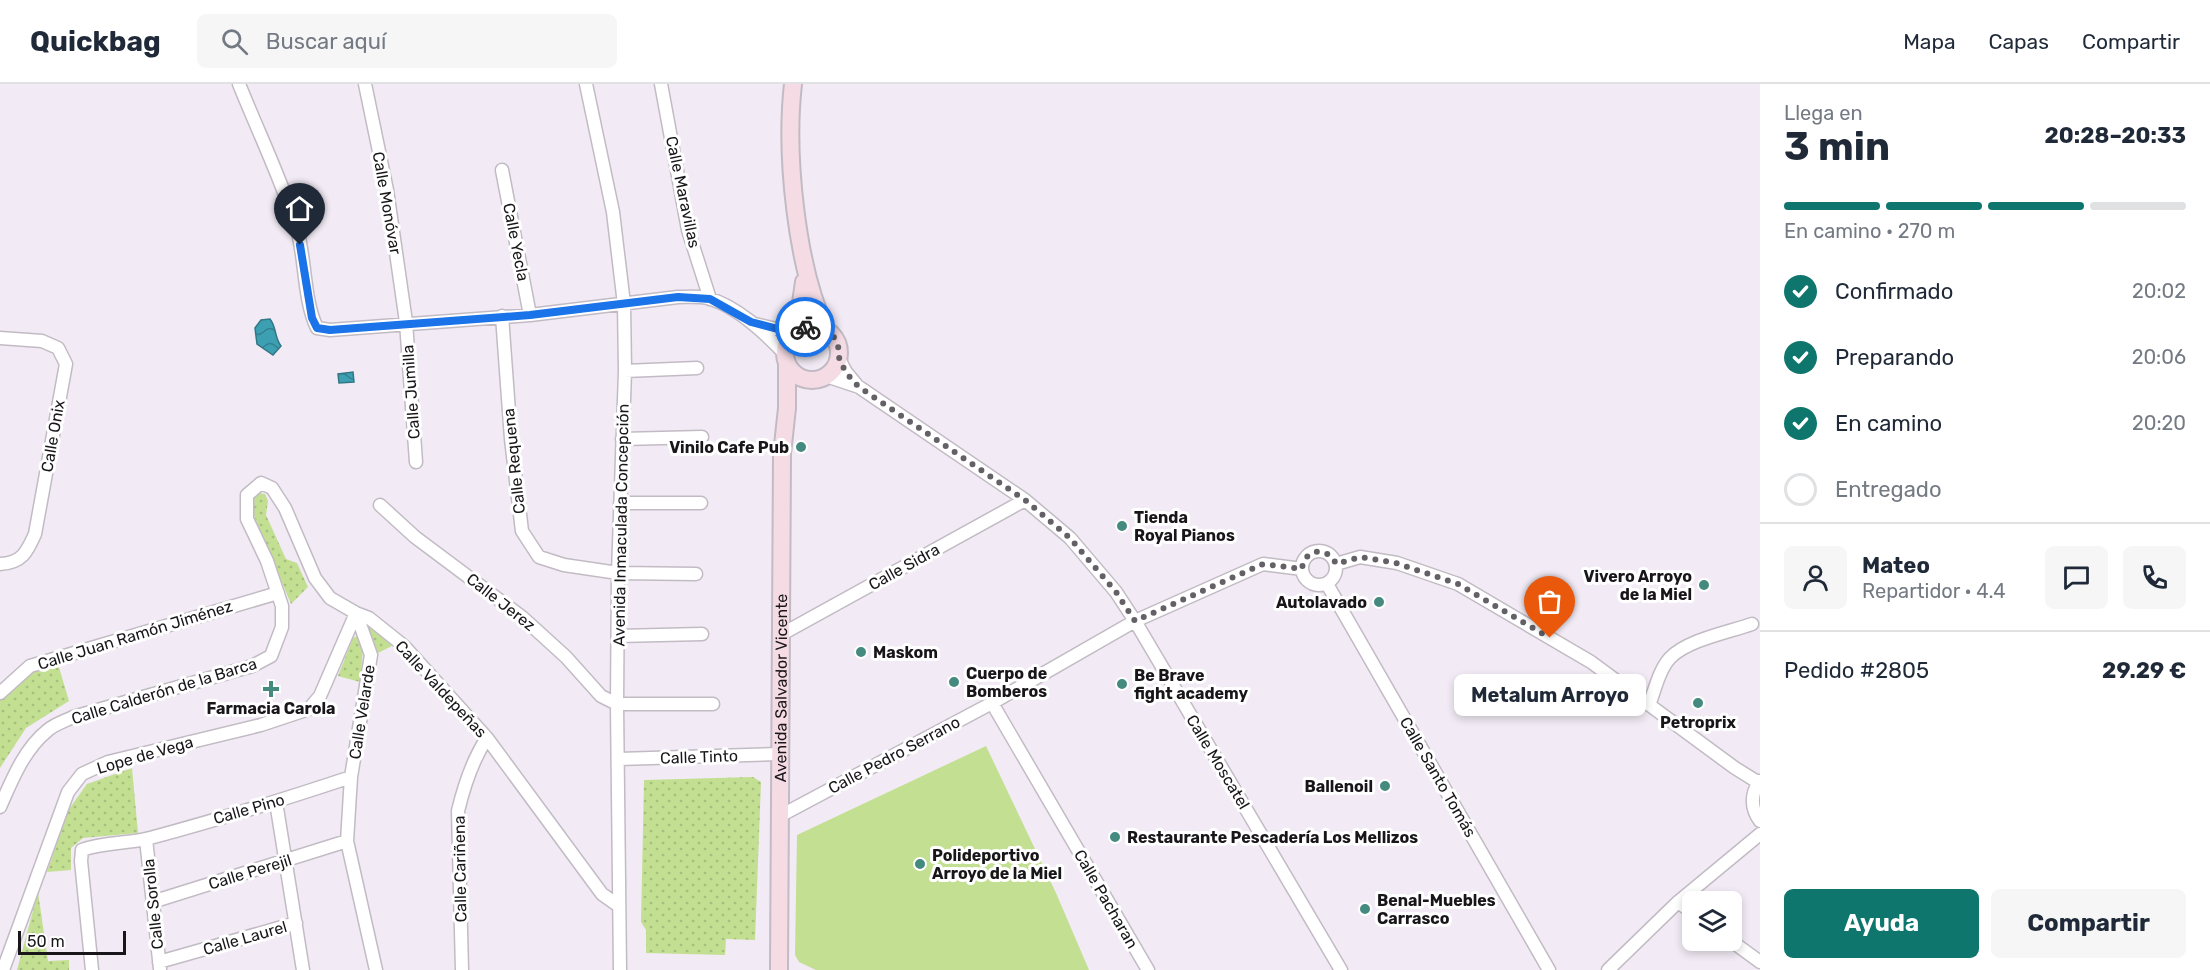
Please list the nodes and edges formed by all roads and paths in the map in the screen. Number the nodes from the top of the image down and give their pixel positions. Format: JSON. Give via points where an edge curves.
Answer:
{"nodes":[{"id":1,"x":244,"y":84,"type":"edge"},
{"id":2,"x":365,"y":84,"type":"edge"},
{"id":3,"x":586,"y":84,"type":"edge"},
{"id":4,"x":661,"y":84,"type":"edge"},
{"id":5,"x":794,"y":84,"type":"edge"},
{"id":6,"x":502,"y":170,"type":"dead end"},
{"id":7,"x":805,"y":260,"type":"junction"},
{"id":8,"x":710,"y":299,"type":"junction"},
{"id":9,"x":624,"y":304,"type":"junction"},
{"id":10,"x":530,"y":315,"type":"junction"},
{"id":11,"x":502,"y":316,"type":"junction"},
{"id":12,"x":406,"y":322,"type":"junction"},
{"id":13,"x":751,"y":322,"type":"junction"},
{"id":14,"x":826,"y":330,"type":"junction"},
{"id":15,"x":795,"y":332,"type":"junction"},
{"id":16,"x":0,"y":338,"type":"edge"},
{"id":17,"x":838,"y":357,"type":"junction"},
{"id":18,"x":786,"y":359,"type":"junction"},
{"id":19,"x":697,"y":368,"type":"dead end"},
{"id":20,"x":625,"y":371,"type":"junction"},
{"id":21,"x":818,"y":378,"type":"junction"},
{"id":22,"x":859,"y":387,"type":"junction"},
{"id":23,"x":787,"y":408,"type":"junction"},
{"id":24,"x":702,"y":437,"type":"dead end"},
{"id":25,"x":622,"y":439,"type":"junction"},
{"id":26,"x":417,"y":462,"type":"dead end"},
{"id":27,"x":1025,"y":500,"type":"junction"},
{"id":28,"x":701,"y":502,"type":"dead end"},
{"id":29,"x":620,"y":503,"type":"junction"},
{"id":30,"x":380,"y":505,"type":"dead end"},
{"id":31,"x":0,"y":564,"type":"edge"},
{"id":32,"x":1336,"y":564,"type":"junction"},
{"id":33,"x":1302,"y":569,"type":"junction"},
{"id":34,"x":618,"y":573,"type":"junction"},
{"id":35,"x":696,"y":574,"type":"dead end"},
{"id":36,"x":1327,"y":584,"type":"junction"},
{"id":37,"x":278,"y":593,"type":"junction"},
{"id":38,"x":356,"y":613,"type":"junction"},
{"id":39,"x":1135,"y":621,"type":"junction"},
{"id":40,"x":1752,"y":624,"type":"dead end"},
{"id":41,"x":702,"y":634,"type":"dead end"},
{"id":42,"x":782,"y":634,"type":"junction"},
{"id":43,"x":618,"y":636,"type":"junction"},
{"id":44,"x":0,"y":693,"type":"edge"},
{"id":45,"x":992,"y":703,"type":"junction"},
{"id":46,"x":617,"y":704,"type":"junction"},
{"id":47,"x":713,"y":704,"type":"dead end"},
{"id":48,"x":1649,"y":705,"type":"junction"},
{"id":49,"x":487,"y":738,"type":"junction"},
{"id":50,"x":779,"y":754,"type":"junction"},
{"id":51,"x":619,"y":759,"type":"junction"},
{"id":52,"x":351,"y":777,"type":"junction"},
{"id":53,"x":1759,"y":782,"type":"edge"},
{"id":54,"x":276,"y":802,"type":"junction"},
{"id":55,"x":0,"y":807,"type":"edge"},
{"id":56,"x":778,"y":817,"type":"junction"},
{"id":57,"x":1760,"y":822,"type":"edge"},
{"id":58,"x":1760,"y":834,"type":"edge"},
{"id":59,"x":146,"y":839,"type":"junction"},
{"id":60,"x":347,"y":841,"type":"junction"},
{"id":61,"x":286,"y":861,"type":"junction"},
{"id":62,"x":1678,"y":902,"type":"junction"},
{"id":63,"x":152,"y":903,"type":"junction"},
{"id":64,"x":1682,"y":905,"type":"edge"},
{"id":65,"x":619,"y":906,"type":"junction"},
{"id":66,"x":296,"y":923,"type":"junction"},
{"id":67,"x":1742,"y":949,"type":"edge"},
{"id":68,"x":1760,"y":962,"type":"edge"},
{"id":69,"x":159,"y":966,"type":"edge"},
{"id":70,"x":781,"y":966,"type":"edge"},
{"id":71,"x":3,"y":970,"type":"edge"},
{"id":72,"x":92,"y":970,"type":"edge"},
{"id":73,"x":303,"y":970,"type":"edge"},
{"id":74,"x":376,"y":970,"type":"edge"},
{"id":75,"x":462,"y":970,"type":"edge"},
{"id":76,"x":620,"y":970,"type":"edge"},
{"id":77,"x":1148,"y":970,"type":"edge"},
{"id":78,"x":1341,"y":970,"type":"edge"},
{"id":79,"x":1549,"y":970,"type":"edge"},
{"id":80,"x":1608,"y":970,"type":"edge"}],
"edges":[{"from":1,"to":12,"type":"street","via":[[296,226],[317,328]]},
{"from":2,"to":12,"type":"street","name":"Calle Monóvar","via":[[387,190]]},
{"from":3,"to":9,"type":"street","name":"Avenida Inmaculada Concepción","via":[[613,212]]},
{"from":4,"to":8,"type":"street","name":"Calle Maravillas","via":[[688,230]]},
{"from":5,"to":7,"type":"street","via":[[792,162]]},
{"from":6,"to":10,"type":"street","name":"Calle Yecla"},
{"from":7,"to":14,"type":"street","via":[[811,295]]},
{"from":7,"to":15,"type":"street"},
{"from":8,"to":9,"type":"street","via":[[678,297]]},
{"from":8,"to":13,"type":"street"},
{"from":9,"to":10,"type":"street"},
{"from":9,"to":20,"type":"street","name":"Avenida Inmaculada Concepción"},
{"from":10,"to":11,"type":"street"},
{"from":11,"to":12,"type":"street"},
{"from":11,"to":34,"type":"street","name":"Calle Requena","via":[[522,531],[539,556],[564,565]]},
{"from":12,"to":26,"type":"street","name":"Calle Jumilla"},
{"from":13,"to":15,"type":"street"},
{"from":13,"to":18,"type":"street"},
{"from":14,"to":15,"type":"street","via":[[811,326]]},
{"from":14,"to":17,"type":"street","via":[[836,342]]},
{"from":15,"to":18,"type":"street","via":[[788,339]]},
{"from":16,"to":31,"type":"street","name":"Calle Onix","via":[[42,341],[58,348],[66,364],[35,534],[27,552],[12,563]]},
{"from":17,"to":21,"type":"street","via":[[832,371]]},
{"from":17,"to":22,"type":"street","name":"Calle Moscatel"},
{"from":18,"to":21,"type":"street","via":[[796,375]]},
{"from":18,"to":23,"type":"street","name":"Avenida Salvador Vicente"},
{"from":19,"to":20,"type":"street"},
{"from":20,"to":25,"type":"street","name":"Avenida Inmaculada Concepción"},
{"from":21,"to":22,"type":"street","name":"Calle Moscatel"},
{"from":21,"to":23,"type":"street","via":[[797,390]]},
{"from":22,"to":27,"type":"street","name":"Calle Moscatel"},
{"from":23,"to":42,"type":"street","name":"Avenida Salvador Vicente","via":[[782,454]]},
{"from":24,"to":25,"type":"street"},
{"from":25,"to":29,"type":"street","name":"Avenida Inmaculada Concepción"},
{"from":27,"to":39,"type":"street","name":"Calle Moscatel","via":[[1070,538]]},
{"from":27,"to":42,"type":"street","name":"Calle Sidra"},
{"from":28,"to":29,"type":"street"},
{"from":29,"to":34,"type":"street","name":"Avenida Inmaculada Concepción"},
{"from":30,"to":46,"type":"street","name":"Calle Jerez","via":[[415,537],[522,617],[601,696]]},
{"from":32,"to":33,"type":"street","via":[[1325,552],[1314,552],[1305,559]]},
{"from":32,"to":36,"type":"street","via":[[1335,576]]},
{"from":32,"to":48,"type":"street","via":[[1360,557],[1396,563],[1458,584],[1591,662]]},
{"from":33,"to":36,"type":"street","via":[[1311,584]]},
{"from":33,"to":39,"type":"street","name":"Calle Pedro Serrano","via":[[1263,564]]},
{"from":34,"to":35,"type":"street","name":"Calle Requena"},
{"from":34,"to":43,"type":"street","name":"Avenida Inmaculada Concepción"},
{"from":36,"to":79,"type":"street","name":"Calle Santo Tomás"},
{"from":37,"to":38,"type":"street","name":"Calle Valdepeñas","via":[[247,519],[247,495],[261,483],[272,488],[285,508],[315,578],[330,598]]},
{"from":37,"to":44,"type":"street","name":"Calle Juan Ramón Jiménez","via":[[30,666]]},
{"from":37,"to":55,"type":"street","name":"Calle Calderón de la Barca","via":[[282,627],[271,656],[252,666],[73,717],[50,728],[34,744]]},
{"from":38,"to":49,"type":"street","name":"Calle Valdepeñas","via":[[369,618],[404,646]]},
{"from":38,"to":52,"type":"street","name":"Calle Velarde","via":[[371,655]]},
{"from":38,"to":71,"type":"street","name":"Lope de Vega","via":[[320,696],[309,709],[261,725],[128,756],[82,774],[68,792]]},
{"from":39,"to":45,"type":"street","name":"Calle Pedro Serrano"},
{"from":39,"to":78,"type":"street","name":"Calle Moscatel"},
{"from":40,"to":48,"type":"street","via":[[1685,647],[1670,659]]},
{"from":41,"to":43,"type":"street"},
{"from":42,"to":50,"type":"street","name":"Avenida Salvador Vicente"},
{"from":43,"to":46,"type":"street","name":"Avenida Inmaculada Concepción"},
{"from":45,"to":56,"type":"street","name":"Calle Pedro Serrano"},
{"from":45,"to":77,"type":"street","name":"Calle Pacharan"},
{"from":46,"to":47,"type":"street"},
{"from":46,"to":51,"type":"street","name":"Avenida Inmaculada Concepción"},
{"from":48,"to":53,"type":"street"},
{"from":49,"to":65,"type":"street","name":"Calle Valdepeñas","via":[[602,894]]},
{"from":49,"to":75,"type":"street","name":"Calle Cariñena","via":[[462,792],[458,811]]},
{"from":50,"to":51,"type":"street","name":"Calle Tinto"},
{"from":50,"to":56,"type":"street","name":"Avenida Salvador Vicente"},
{"from":51,"to":65,"type":"street","name":"Avenida Inmaculada Concepción"},
{"from":52,"to":54,"type":"street","name":"Calle Pino"},
{"from":52,"to":60,"type":"street","name":"Calle Velarde"},
{"from":53,"to":57,"type":"street","via":[[1752,799]]},
{"from":54,"to":59,"type":"street","name":"Calle Pino"},
{"from":54,"to":61,"type":"street"},
{"from":56,"to":70,"type":"street","name":"Avenida Salvador Vicente"},
{"from":58,"to":62,"type":"street"},
{"from":59,"to":63,"type":"street","name":"Calle Sorolla"},
{"from":59,"to":72,"type":"street","name":"Calle Pino","via":[[82,850]]},
{"from":60,"to":61,"type":"street","name":"Calle Perejil"},
{"from":60,"to":74,"type":"street"},
{"from":61,"to":63,"type":"street","name":"Calle Perejil"},
{"from":61,"to":66,"type":"street"},
{"from":62,"to":64,"type":"street"},
{"from":62,"to":80,"type":"street"},
{"from":63,"to":69,"type":"street","name":"Calle Sorolla"},
{"from":65,"to":76,"type":"street","name":"Avenida Inmaculada Concepción"},
{"from":66,"to":69,"type":"street","name":"Calle Laurel"},
{"from":66,"to":73,"type":"street"},
{"from":67,"to":68,"type":"street"}]}
